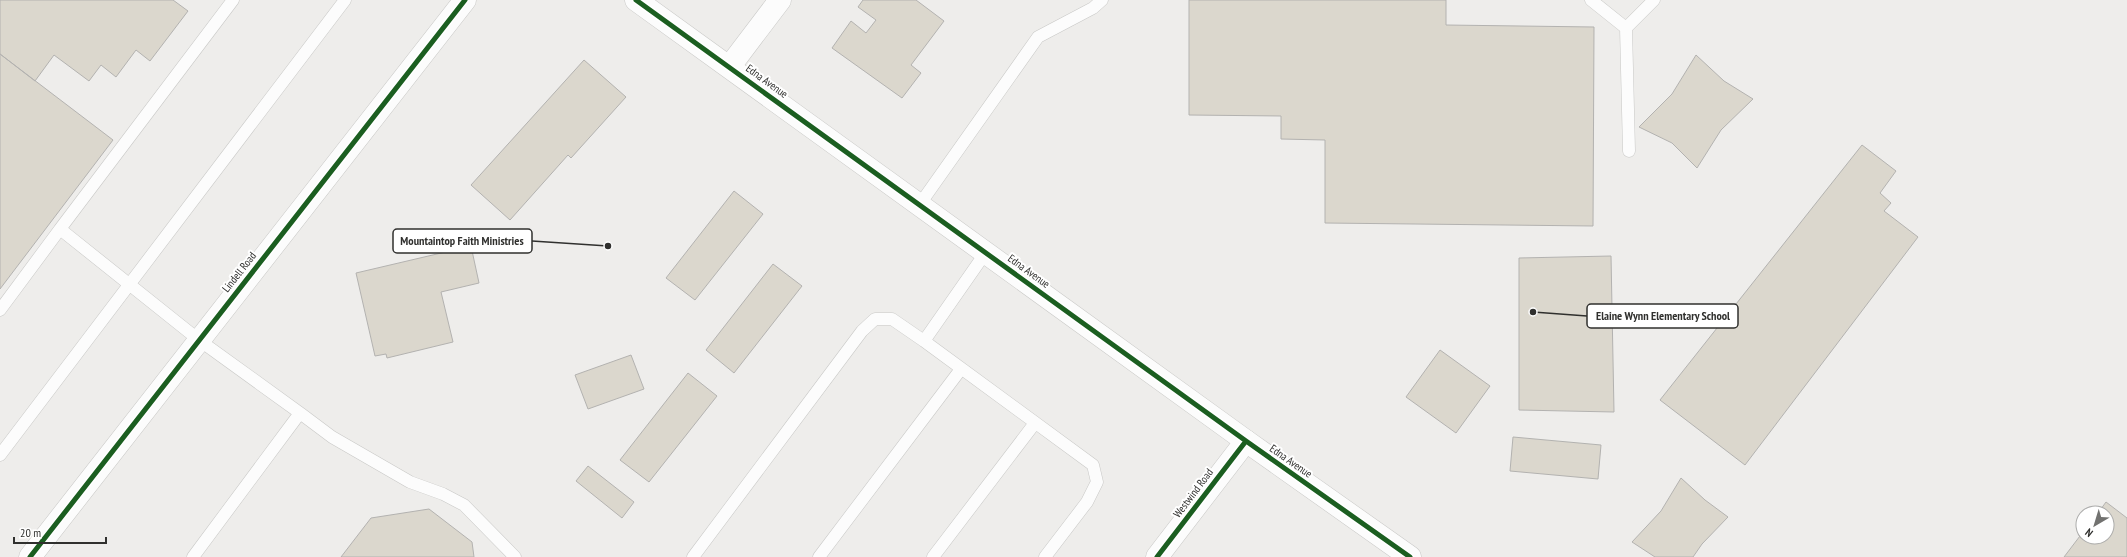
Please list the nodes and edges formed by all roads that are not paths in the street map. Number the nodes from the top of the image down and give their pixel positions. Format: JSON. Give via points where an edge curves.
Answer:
{"nodes":[{"id":1,"x":233,"y":0,"type":"edge"},
{"id":2,"x":345,"y":0,"type":"edge"},
{"id":3,"x":465,"y":0,"type":"edge"},
{"id":4,"x":636,"y":0,"type":"edge"},
{"id":5,"x":780,"y":0,"type":"edge"},
{"id":6,"x":1102,"y":0,"type":"edge"},
{"id":7,"x":1592,"y":0,"type":"edge"},
{"id":8,"x":1654,"y":0,"type":"edge"},
{"id":9,"x":1626,"y":28,"type":"junction"},
{"id":10,"x":730,"y":66,"type":"junction"},
{"id":11,"x":1628,"y":152,"type":"dead end"},
{"id":12,"x":920,"y":204,"type":"junction"},
{"id":13,"x":60,"y":230,"type":"junction"},
{"id":14,"x":986,"y":252,"type":"junction"},
{"id":15,"x":129,"y":285,"type":"junction"},
{"id":16,"x":0,"y":310,"type":"edge"},
{"id":17,"x":199,"y":340,"type":"junction"},
{"id":18,"x":924,"y":341,"type":"junction"},
{"id":19,"x":961,"y":369,"type":"junction"},
{"id":20,"x":300,"y":413,"type":"junction"},
{"id":21,"x":1035,"y":423,"type":"junction"},
{"id":22,"x":1246,"y":441,"type":"junction"},
{"id":23,"x":0,"y":455,"type":"edge"},
{"id":24,"x":30,"y":557,"type":"edge"},
{"id":25,"x":193,"y":557,"type":"edge"},
{"id":26,"x":515,"y":557,"type":"edge"},
{"id":27,"x":692,"y":557,"type":"edge"},
{"id":28,"x":819,"y":557,"type":"edge"},
{"id":29,"x":933,"y":557,"type":"edge"},
{"id":30,"x":1045,"y":557,"type":"edge"},
{"id":31,"x":1156,"y":557,"type":"edge"},
{"id":32,"x":1410,"y":557,"type":"edge"}],
"edges":[{"from":1,"to":13,"type":"lane"},
{"from":2,"to":15,"type":"lane"},
{"from":3,"to":17,"type":"street","name":"Lindell Road"},
{"from":4,"to":10,"type":"street","name":"Edna Avenue"},
{"from":5,"to":10,"type":"street"},
{"from":6,"to":12,"type":"lane","via":[[1093,8],[1038,37]]},
{"from":7,"to":9,"type":"lane"},
{"from":8,"to":9,"type":"lane"},
{"from":9,"to":11,"type":"lane"},
{"from":10,"to":12,"type":"street","name":"Edna Avenue"},
{"from":12,"to":14,"type":"street","name":"Edna Avenue"},
{"from":13,"to":15,"type":"lane"},
{"from":13,"to":16,"type":"lane"},
{"from":14,"to":18,"type":"lane"},
{"from":14,"to":22,"type":"street","name":"Edna Avenue"},
{"from":15,"to":17,"type":"lane"},
{"from":15,"to":23,"type":"lane"},
{"from":17,"to":20,"type":"lane"},
{"from":17,"to":24,"type":"street","name":"Lindell Road"},
{"from":18,"to":19,"type":"lane"},
{"from":18,"to":27,"type":"lane","via":[[892,320],[874,319],[862,331]]},
{"from":19,"to":21,"type":"lane"},
{"from":19,"to":28,"type":"lane"},
{"from":20,"to":25,"type":"lane"},
{"from":20,"to":26,"type":"lane","via":[[332,437],[410,482],[464,505]]},
{"from":21,"to":29,"type":"lane"},
{"from":21,"to":30,"type":"lane","via":[[1093,465],[1097,482],[1087,502]]},
{"from":22,"to":31,"type":"street","name":"Westwind Road"},
{"from":22,"to":32,"type":"street","name":"Edna Avenue"}]}
